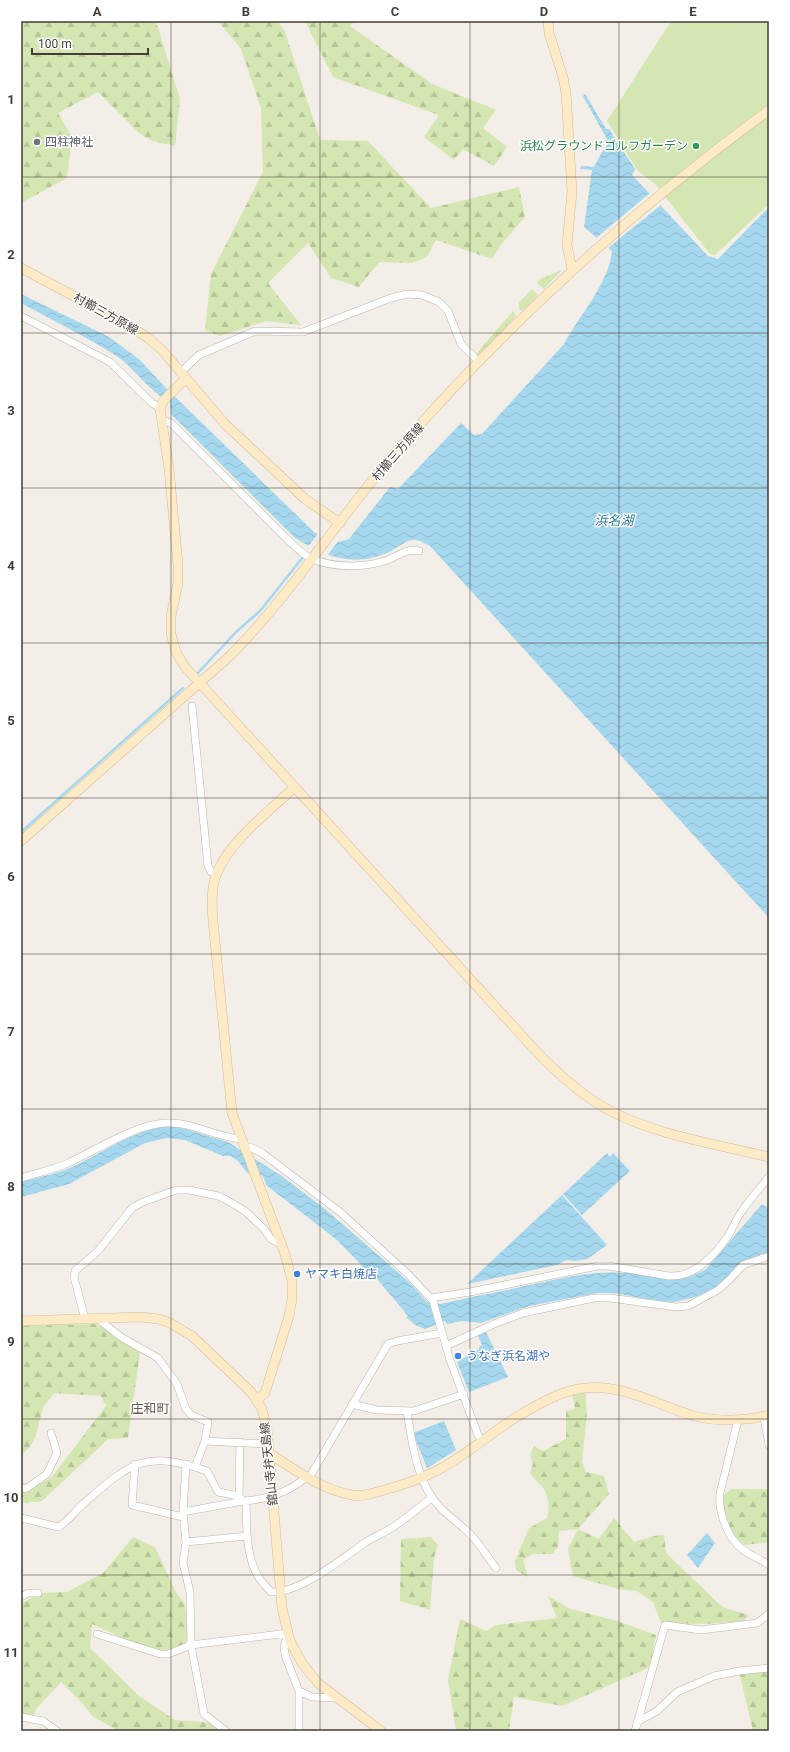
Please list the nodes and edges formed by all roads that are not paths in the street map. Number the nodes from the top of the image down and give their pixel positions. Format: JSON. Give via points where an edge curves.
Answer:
{"nodes":[{"id":1,"x":548,"y":21,"type":"edge"},
{"id":2,"x":769,"y":110,"type":"edge"},
{"id":3,"x":21,"y":268,"type":"edge"},
{"id":4,"x":572,"y":269,"type":"junction"},
{"id":5,"x":21,"y":316,"type":"edge"},
{"id":6,"x":479,"y":362,"type":"junction"},
{"id":7,"x":182,"y":378,"type":"junction"},
{"id":8,"x":162,"y":404,"type":"junction"},
{"id":9,"x":162,"y":420,"type":"junction"},
{"id":10,"x":340,"y":523,"type":"junction"},
{"id":11,"x":419,"y":551,"type":"dead end"},
{"id":12,"x":314,"y":557,"type":"junction"},
{"id":13,"x":199,"y":683,"type":"junction"},
{"id":14,"x":192,"y":706,"type":"dead end"},
{"id":15,"x":295,"y":787,"type":"junction"},
{"id":16,"x":21,"y":841,"type":"edge"},
{"id":17,"x":217,"y":874,"type":"junction"},
{"id":18,"x":244,"y":1146,"type":"junction"},
{"id":19,"x":769,"y":1157,"type":"edge"},
{"id":20,"x":769,"y":1177,"type":"edge"},
{"id":21,"x":21,"y":1178,"type":"edge"},
{"id":22,"x":282,"y":1245,"type":"junction"},
{"id":23,"x":769,"y":1256,"type":"edge"},
{"id":24,"x":432,"y":1299,"type":"junction"},
{"id":25,"x":97,"y":1318,"type":"junction"},
{"id":26,"x":85,"y":1319,"type":"junction"},
{"id":27,"x":21,"y":1321,"type":"edge"},
{"id":28,"x":442,"y":1331,"type":"junction"},
{"id":29,"x":446,"y":1346,"type":"junction"},
{"id":30,"x":464,"y":1394,"type":"junction"},
{"id":31,"x":257,"y":1400,"type":"junction"},
{"id":32,"x":352,"y":1404,"type":"junction"},
{"id":33,"x":407,"y":1411,"type":"junction"},
{"id":34,"x":766,"y":1416,"type":"edge"},
{"id":35,"x":738,"y":1420,"type":"junction"},
{"id":36,"x":51,"y":1433,"type":"dead end"},
{"id":37,"x":482,"y":1440,"type":"junction"},
{"id":38,"x":205,"y":1441,"type":"junction"},
{"id":39,"x":240,"y":1442,"type":"junction"},
{"id":40,"x":769,"y":1445,"type":"edge"},
{"id":41,"x":268,"y":1448,"type":"junction"},
{"id":42,"x":135,"y":1464,"type":"junction"},
{"id":43,"x":186,"y":1464,"type":"junction"},
{"id":44,"x":195,"y":1467,"type":"junction"},
{"id":45,"x":307,"y":1478,"type":"junction"},
{"id":46,"x":422,"y":1478,"type":"junction"},
{"id":47,"x":21,"y":1489,"type":"edge"},
{"id":48,"x":272,"y":1495,"type":"junction"},
{"id":49,"x":432,"y":1497,"type":"junction"},
{"id":50,"x":243,"y":1499,"type":"junction"},
{"id":51,"x":183,"y":1514,"type":"junction"},
{"id":52,"x":21,"y":1518,"type":"edge"},
{"id":53,"x":247,"y":1536,"type":"junction"},
{"id":54,"x":186,"y":1542,"type":"junction"},
{"id":55,"x":769,"y":1565,"type":"edge"},
{"id":56,"x":496,"y":1568,"type":"dead end"},
{"id":57,"x":281,"y":1592,"type":"junction"},
{"id":58,"x":38,"y":1593,"type":"dead end"},
{"id":59,"x":21,"y":1597,"type":"edge"},
{"id":60,"x":769,"y":1614,"type":"edge"},
{"id":61,"x":288,"y":1633,"type":"junction"},
{"id":62,"x":97,"y":1634,"type":"dead end"},
{"id":63,"x":191,"y":1644,"type":"junction"},
{"id":64,"x":769,"y":1668,"type":"edge"},
{"id":65,"x":299,"y":1691,"type":"junction"},
{"id":66,"x":336,"y":1698,"type":"junction"},
{"id":67,"x":21,"y":1717,"type":"edge"},
{"id":68,"x":637,"y":1722,"type":"junction"},
{"id":69,"x":57,"y":1731,"type":"edge"},
{"id":70,"x":226,"y":1731,"type":"edge"},
{"id":71,"x":299,"y":1731,"type":"edge"},
{"id":72,"x":381,"y":1731,"type":"edge"},
{"id":73,"x":635,"y":1731,"type":"edge"}],
"edges":[{"from":1,"to":4,"type":"street","via":[[566,93],[572,192],[567,245]]},
{"from":2,"to":4,"type":"street","name":"村櫛三方原線"},
{"from":3,"to":7,"type":"street","name":"村櫛三方原線","via":[[142,333],[157,345]]},
{"from":4,"to":6,"type":"street","name":"村櫛三方原線"},
{"from":5,"to":8,"type":"street","via":[[107,359],[152,403]]},
{"from":6,"to":7,"type":"street","via":[[461,344],[448,311],[439,302],[422,295],[407,294],[303,332],[255,331],[199,355]]},
{"from":6,"to":10,"type":"street","name":"村櫛三方原線","via":[[397,450]]},
{"from":7,"to":8,"type":"street"},
{"from":7,"to":10,"type":"street","name":"村櫛三方原線","via":[[221,420],[294,489]]},
{"from":8,"to":9,"type":"street"},
{"from":9,"to":12,"type":"street","via":[[171,423],[288,540],[303,553]]},
{"from":9,"to":13,"type":"street","via":[[178,565],[171,634],[180,660]]},
{"from":10,"to":12,"type":"street"},
{"from":11,"to":12,"type":"street","via":[[410,550],[381,562],[358,566],[335,564]]},
{"from":12,"to":13,"type":"street","via":[[232,655]]},
{"from":13,"to":15,"type":"street"},
{"from":13,"to":16,"type":"street"},
{"from":14,"to":17,"type":"street","via":[[208,866],[211,872]]},
{"from":15,"to":17,"type":"street","via":[[231,848]]},
{"from":15,"to":19,"type":"street","via":[[535,1050],[577,1089],[606,1109],[648,1128]]},
{"from":17,"to":18,"type":"street","via":[[212,894],[213,921],[231,1105]]},
{"from":18,"to":21,"type":"street","via":[[229,1138],[183,1124],[158,1123],[135,1131],[64,1165]]},
{"from":18,"to":22,"type":"street"},
{"from":18,"to":24,"type":"street","via":[[262,1153],[340,1212],[410,1275]]},
{"from":20,"to":24,"type":"street","via":[[742,1211],[728,1236],[705,1262],[689,1273],[674,1276],[598,1266]]},
{"from":22,"to":26,"type":"street","via":[[271,1239],[245,1211],[222,1197],[182,1189],[163,1193],[132,1208],[98,1251],[75,1271],[74,1277]]},
{"from":22,"to":31,"type":"street","via":[[290,1272],[292,1299],[265,1393]]},
{"from":23,"to":29,"type":"street","via":[[742,1265],[718,1290],[684,1307],[594,1298],[527,1312]]},
{"from":24,"to":28,"type":"street"},
{"from":25,"to":26,"type":"street","name":"舘山寺弁天島線"},
{"from":25,"to":31,"type":"street","name":"舘山寺弁天島線","via":[[146,1317],[176,1326],[202,1345]]},
{"from":25,"to":38,"type":"street","via":[[121,1337],[158,1358],[176,1384],[186,1409],[191,1415],[208,1422]]},
{"from":26,"to":27,"type":"street","name":"舘山寺弁天島線"},
{"from":28,"to":29,"type":"street"},
{"from":28,"to":32,"type":"street","via":[[388,1344]]},
{"from":29,"to":30,"type":"street"},
{"from":30,"to":33,"type":"street","via":[[420,1410]]},
{"from":30,"to":37,"type":"street"},
{"from":31,"to":41,"type":"street","name":"舘山寺弁天島線","via":[[264,1416]]},
{"from":32,"to":33,"type":"street","via":[[377,1410]]},
{"from":32,"to":45,"type":"street"},
{"from":33,"to":46,"type":"street"},
{"from":34,"to":35,"type":"street"},
{"from":34,"to":40,"type":"street"},
{"from":35,"to":37,"type":"street","via":[[701,1417],[628,1392],[608,1388],[585,1388],[558,1395]]},
{"from":35,"to":55,"type":"street","via":[[720,1493],[720,1510],[733,1540],[743,1550]]},
{"from":36,"to":47,"type":"street","via":[[57,1453],[48,1474],[27,1488]]},
{"from":37,"to":46,"type":"street","via":[[445,1466]]},
{"from":38,"to":39,"type":"street"},
{"from":38,"to":44,"type":"street"},
{"from":39,"to":41,"type":"street"},
{"from":39,"to":50,"type":"street"},
{"from":41,"to":45,"type":"street"},
{"from":41,"to":48,"type":"street","name":"舘山寺弁天島線"},
{"from":42,"to":43,"type":"street","via":[[163,1460]]},
{"from":42,"to":51,"type":"street","via":[[132,1505]]},
{"from":42,"to":52,"type":"street","via":[[110,1480],[63,1525],[58,1527]]},
{"from":43,"to":44,"type":"street"},
{"from":43,"to":51,"type":"street"},
{"from":44,"to":50,"type":"street","via":[[207,1471],[218,1492]]},
{"from":45,"to":46,"type":"street","via":[[330,1488],[358,1495]]},
{"from":45,"to":48,"type":"street","via":[[296,1486]]},
{"from":46,"to":49,"type":"street"},
{"from":48,"to":50,"type":"street"},
{"from":48,"to":57,"type":"street","name":"舘山寺弁天島線"},
{"from":49,"to":56,"type":"street","via":[[449,1517],[471,1535]]},
{"from":49,"to":57,"type":"street","via":[[392,1528],[366,1542],[325,1571]]},
{"from":50,"to":51,"type":"street"},
{"from":50,"to":53,"type":"street"},
{"from":51,"to":54,"type":"street"},
{"from":53,"to":54,"type":"street"},
{"from":53,"to":57,"type":"street","via":[[250,1558],[259,1579],[271,1592]]},
{"from":54,"to":63,"type":"street","via":[[183,1563],[190,1592]]},
{"from":57,"to":61,"type":"street","name":"舘山寺弁天島線"},
{"from":58,"to":59,"type":"street","via":[[28,1593]]},
{"from":60,"to":68,"type":"street","via":[[757,1623],[701,1630],[665,1625]]},
{"from":61,"to":63,"type":"street"},
{"from":61,"to":65,"type":"street","via":[[284,1648]]},
{"from":61,"to":66,"type":"street","name":"舘山寺弁天島線","via":[[307,1670]]},
{"from":62,"to":63,"type":"street","via":[[160,1654],[168,1654]]},
{"from":63,"to":70,"type":"street","via":[[204,1714]]},
{"from":64,"to":68,"type":"street","via":[[714,1676],[677,1692],[657,1711]]},
{"from":65,"to":66,"type":"street","via":[[312,1697]]},
{"from":65,"to":71,"type":"street"},
{"from":66,"to":72,"type":"street","name":"舘山寺弁天島線"},
{"from":67,"to":69,"type":"street","via":[[44,1721]]},
{"from":68,"to":73,"type":"street"}]}
